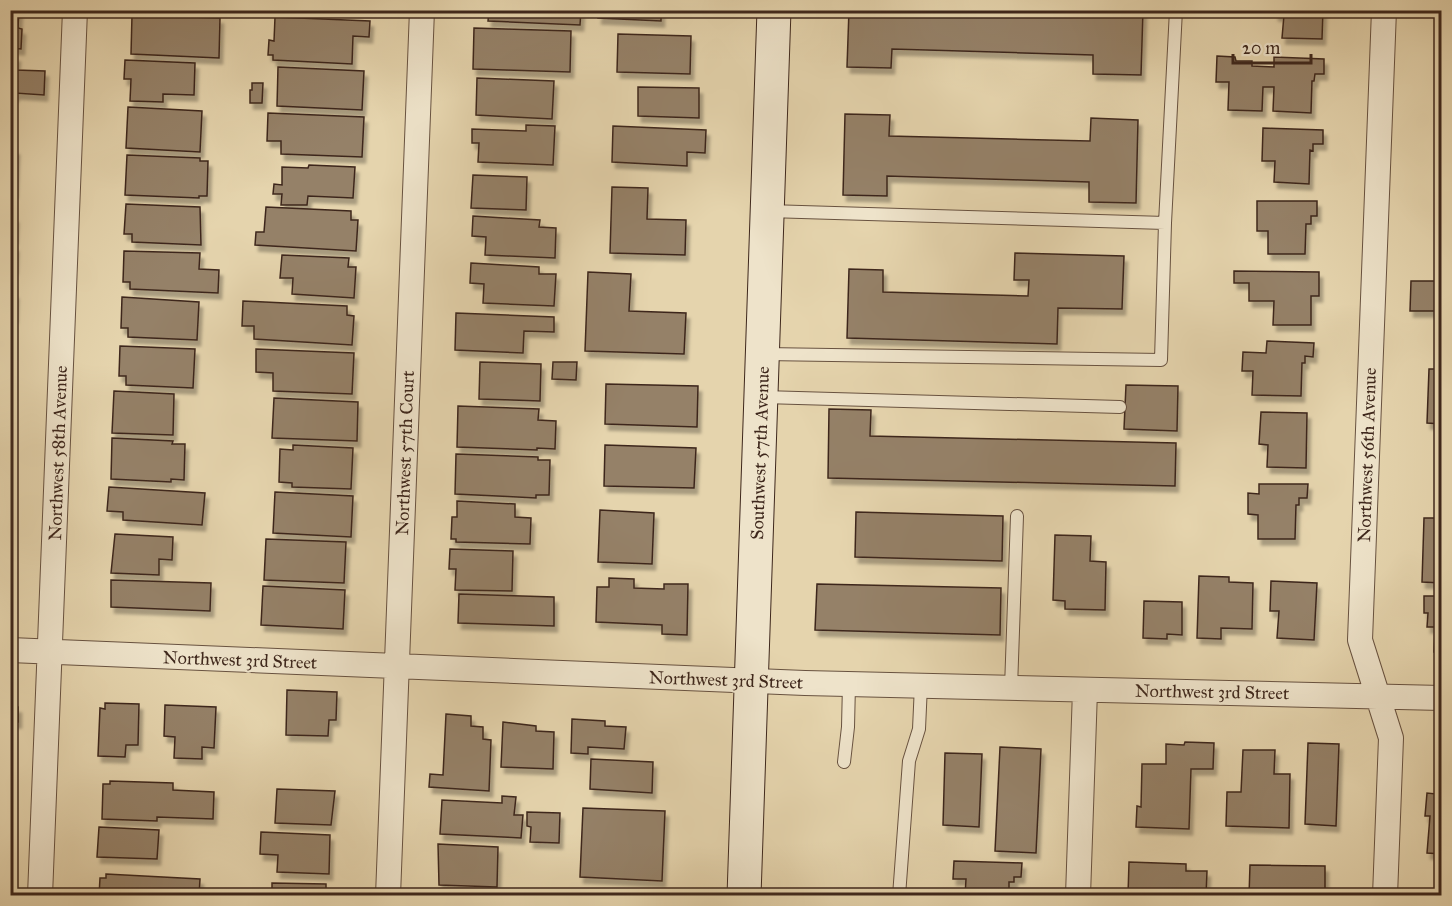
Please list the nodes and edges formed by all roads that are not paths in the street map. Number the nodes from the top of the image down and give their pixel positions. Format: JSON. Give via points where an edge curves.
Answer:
{"nodes":[{"id":1,"x":75,"y":10,"type":"edge"},
{"id":2,"x":422,"y":10,"type":"edge"},
{"id":3,"x":774,"y":10,"type":"edge"},
{"id":4,"x":1176,"y":10,"type":"edge"},
{"id":5,"x":1384,"y":10,"type":"edge"},
{"id":6,"x":768,"y":211,"type":"junction"},
{"id":7,"x":1165,"y":223,"type":"junction"},
{"id":8,"x":763,"y":354,"type":"junction"},
{"id":9,"x":762,"y":397,"type":"junction"},
{"id":10,"x":1119,"y":407,"type":"dead end"},
{"id":11,"x":1017,"y":516,"type":"dead end"},
{"id":12,"x":10,"y":650,"type":"edge"},
{"id":13,"x":50,"y":652,"type":"junction"},
{"id":14,"x":397,"y":667,"type":"junction"},
{"id":15,"x":752,"y":681,"type":"junction"},
{"id":16,"x":849,"y":684,"type":"junction"},
{"id":17,"x":921,"y":685,"type":"junction"},
{"id":18,"x":1011,"y":688,"type":"junction"},
{"id":19,"x":1085,"y":690,"type":"junction"},
{"id":20,"x":1377,"y":696,"type":"junction"},
{"id":21,"x":1442,"y":698,"type":"edge"},
{"id":22,"x":843,"y":762,"type":"dead end"},
{"id":23,"x":40,"y":896,"type":"edge"},
{"id":24,"x":388,"y":896,"type":"edge"},
{"id":25,"x":744,"y":896,"type":"edge"},
{"id":26,"x":899,"y":896,"type":"edge"},
{"id":27,"x":1078,"y":896,"type":"edge"},
{"id":28,"x":1385,"y":896,"type":"edge"}],
"edges":[{"from":1,"to":13,"type":"street","name":"Northwest 58th Avenue"},
{"from":2,"to":14,"type":"street","name":"Northwest 57th Court"},
{"from":3,"to":6,"type":"main road","name":"Southwest 57th Avenue"},
{"from":4,"to":7,"type":"lane"},
{"from":5,"to":20,"type":"street","name":"Northwest 56th Avenue","via":[[1360,640]]},
{"from":6,"to":7,"type":"lane"},
{"from":6,"to":8,"type":"main road","name":"Southwest 57th Avenue"},
{"from":7,"to":8,"type":"lane","via":[[1161,360]]},
{"from":8,"to":9,"type":"main road","name":"Southwest 57th Avenue"},
{"from":9,"to":10,"type":"lane"},
{"from":9,"to":15,"type":"main road","name":"Southwest 57th Avenue"},
{"from":11,"to":18,"type":"lane"},
{"from":12,"to":13,"type":"street","name":"Northwest 3rd Street"},
{"from":13,"to":14,"type":"street","name":"Northwest 3rd Street"},
{"from":13,"to":23,"type":"street","name":"Northwest 58th Avenue"},
{"from":14,"to":15,"type":"street","name":"Northwest 3rd Street"},
{"from":14,"to":24,"type":"street","name":"Northwest 57th Court"},
{"from":15,"to":16,"type":"street","name":"Northwest 3rd Street"},
{"from":15,"to":25,"type":"main road","name":"Southwest 57th Avenue"},
{"from":16,"to":17,"type":"street","name":"Northwest 3rd Street"},
{"from":16,"to":22,"type":"lane"},
{"from":17,"to":18,"type":"street","name":"Northwest 3rd Street"},
{"from":17,"to":26,"type":"lane","via":[[919,729],[909,761]]},
{"from":18,"to":19,"type":"street","name":"Northwest 3rd Street"},
{"from":19,"to":20,"type":"street","name":"Northwest 3rd Street"},
{"from":19,"to":27,"type":"street"},
{"from":20,"to":21,"type":"street","name":"Northwest 3rd Street"},
{"from":20,"to":28,"type":"street","name":"Northwest 56th Avenue","via":[[1391,738]]}]}
